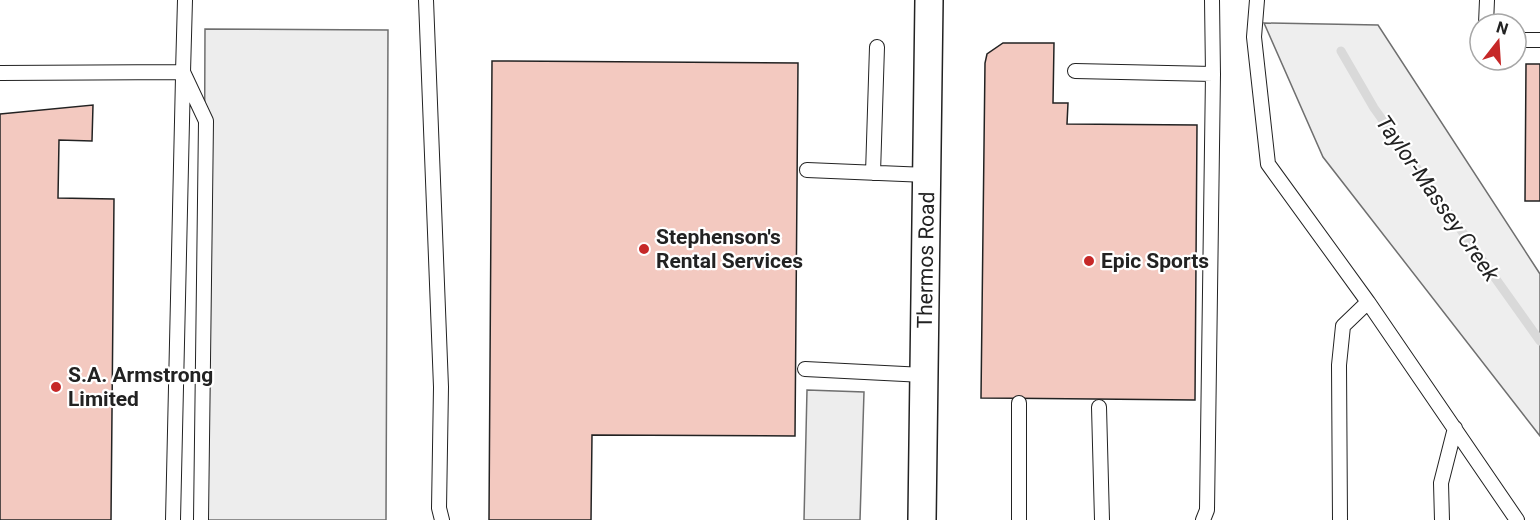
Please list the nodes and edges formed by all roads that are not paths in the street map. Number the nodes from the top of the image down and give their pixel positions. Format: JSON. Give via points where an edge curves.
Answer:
{"nodes":[{"id":1,"x":185,"y":0,"type":"edge"},
{"id":2,"x":426,"y":0,"type":"edge"},
{"id":3,"x":929,"y":0,"type":"edge"},
{"id":4,"x":1212,"y":0,"type":"edge"},
{"id":5,"x":1257,"y":0,"type":"edge"},
{"id":6,"x":877,"y":47,"type":"dead end"},
{"id":7,"x":1075,"y":71,"type":"dead end"},
{"id":8,"x":183,"y":72,"type":"junction"},
{"id":9,"x":0,"y":73,"type":"edge"},
{"id":10,"x":1213,"y":74,"type":"junction"},
{"id":11,"x":807,"y":170,"type":"dead end"},
{"id":12,"x":873,"y":173,"type":"junction"},
{"id":13,"x":927,"y":175,"type":"junction"},
{"id":14,"x":1368,"y":302,"type":"junction"},
{"id":15,"x":805,"y":369,"type":"dead end"},
{"id":16,"x":924,"y":375,"type":"junction"},
{"id":17,"x":1019,"y":403,"type":"dead end"},
{"id":18,"x":1100,"y":407,"type":"dead end"},
{"id":19,"x":1455,"y":428,"type":"junction"},
{"id":20,"x":173,"y":520,"type":"edge"},
{"id":21,"x":201,"y":520,"type":"edge"},
{"id":22,"x":442,"y":520,"type":"edge"},
{"id":23,"x":922,"y":520,"type":"edge"},
{"id":24,"x":1019,"y":520,"type":"edge"},
{"id":25,"x":1102,"y":520,"type":"edge"},
{"id":26,"x":1203,"y":520,"type":"edge"},
{"id":27,"x":1340,"y":520,"type":"edge"},
{"id":28,"x":1442,"y":520,"type":"edge"},
{"id":29,"x":1517,"y":520,"type":"edge"}],
"edges":[{"from":1,"to":8,"type":"lane"},
{"from":2,"to":22,"type":"lane","via":[[440,328]]},
{"from":3,"to":13,"type":"street","name":"Thermos Road"},
{"from":4,"to":10,"type":"lane"},
{"from":5,"to":14,"type":"lane","via":[[1254,37],[1268,164]]},
{"from":6,"to":12,"type":"lane"},
{"from":7,"to":10,"type":"lane"},
{"from":8,"to":9,"type":"lane"},
{"from":8,"to":20,"type":"lane"},
{"from":8,"to":21,"type":"lane","via":[[206,121]]},
{"from":10,"to":26,"type":"lane","via":[[1207,510]]},
{"from":11,"to":12,"type":"lane"},
{"from":12,"to":13,"type":"lane"},
{"from":13,"to":16,"type":"street","name":"Thermos Road"},
{"from":14,"to":19,"type":"lane"},
{"from":14,"to":27,"type":"lane","via":[[1343,326],[1339,365]]},
{"from":15,"to":16,"type":"lane"},
{"from":16,"to":23,"type":"street","name":"Thermos Road"},
{"from":17,"to":24,"type":"lane"},
{"from":18,"to":25,"type":"lane"},
{"from":19,"to":28,"type":"lane","via":[[1441,483]]},
{"from":19,"to":29,"type":"lane"}]}
